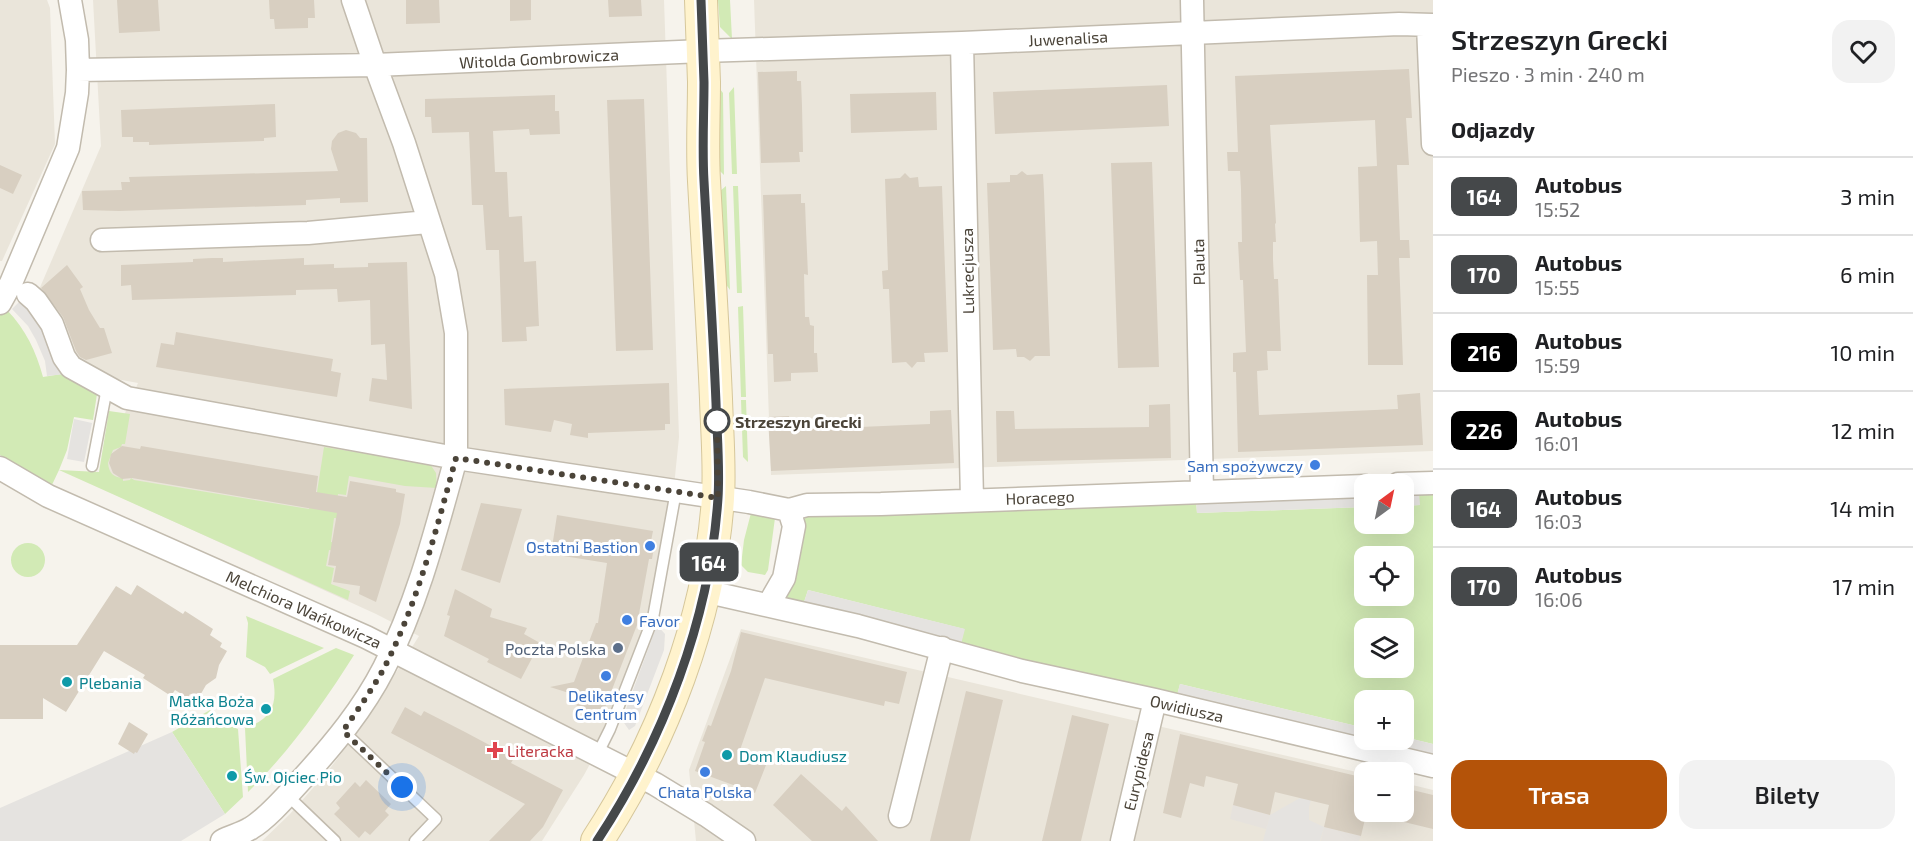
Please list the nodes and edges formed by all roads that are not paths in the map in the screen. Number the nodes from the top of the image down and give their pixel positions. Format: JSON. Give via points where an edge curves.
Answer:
{"nodes":[{"id":1,"x":70,"y":0,"type":"edge"},
{"id":2,"x":353,"y":0,"type":"edge"},
{"id":3,"x":701,"y":0,"type":"edge"},
{"id":4,"x":1192,"y":0,"type":"edge"},
{"id":5,"x":1430,"y":25,"type":"edge"},
{"id":6,"x":1194,"y":32,"type":"junction"},
{"id":7,"x":962,"y":43,"type":"junction"},
{"id":8,"x":703,"y":51,"type":"junction"},
{"id":9,"x":375,"y":65,"type":"junction"},
{"id":10,"x":78,"y":70,"type":"junction"},
{"id":11,"x":1433,"y":144,"type":"edge"},
{"id":12,"x":428,"y":222,"type":"junction"},
{"id":13,"x":102,"y":240,"type":"dead end"},
{"id":14,"x":28,"y":294,"type":"dead end"},
{"id":15,"x":0,"y":303,"type":"edge"},
{"id":16,"x":107,"y":388,"type":"junction"},
{"id":17,"x":456,"y":458,"type":"junction"},
{"id":18,"x":92,"y":466,"type":"dead end"},
{"id":19,"x":0,"y":468,"type":"edge"},
{"id":20,"x":1433,"y":483,"type":"edge"},
{"id":21,"x":1414,"y":484,"type":"edge"},
{"id":22,"x":1354,"y":486,"type":"edge"},
{"id":23,"x":676,"y":491,"type":"junction"},
{"id":24,"x":1202,"y":492,"type":"junction"},
{"id":25,"x":718,"y":498,"type":"junction"},
{"id":26,"x":972,"y":500,"type":"junction"},
{"id":27,"x":789,"y":510,"type":"junction"},
{"id":28,"x":704,"y":591,"type":"junction"},
{"id":29,"x":769,"y":604,"type":"junction"},
{"id":30,"x":942,"y":648,"type":"junction"},
{"id":31,"x":393,"y":650,"type":"junction"},
{"id":32,"x":1155,"y":700,"type":"junction"},
{"id":33,"x":343,"y":731,"type":"junction"},
{"id":34,"x":597,"y":755,"type":"junction"},
{"id":35,"x":1433,"y":766,"type":"edge"},
{"id":36,"x":635,"y":775,"type":"junction"},
{"id":37,"x":287,"y":795,"type":"junction"},
{"id":38,"x":900,"y":816,"type":"dead end"},
{"id":39,"x":224,"y":841,"type":"edge"},
{"id":40,"x":335,"y":841,"type":"edge"},
{"id":41,"x":415,"y":841,"type":"edge"},
{"id":42,"x":597,"y":841,"type":"edge"},
{"id":43,"x":744,"y":841,"type":"edge"},
{"id":44,"x":1122,"y":841,"type":"edge"}],
"edges":[{"from":1,"to":10,"type":"street"},
{"from":2,"to":9,"type":"street"},
{"from":3,"to":8,"type":"street"},
{"from":4,"to":6,"type":"street","name":"Plauta"},
{"from":5,"to":6,"type":"street","name":"Juwenalisa"},
{"from":5,"to":11,"type":"street"},
{"from":6,"to":7,"type":"street","name":"Juwenalisa"},
{"from":6,"to":24,"type":"street","name":"Plauta"},
{"from":7,"to":8,"type":"street","name":"Juwenalisa"},
{"from":7,"to":26,"type":"street","name":"Lukrecjusza"},
{"from":8,"to":9,"type":"street","name":"Witolda Gombrowicza"},
{"from":8,"to":25,"type":"street","via":[[704,179]]},
{"from":9,"to":10,"type":"street","name":"Witolda Gombrowicza"},
{"from":9,"to":12,"type":"street"},
{"from":10,"to":15,"type":"street","via":[[68,148]]},
{"from":12,"to":13,"type":"street","via":[[308,233]]},
{"from":12,"to":17,"type":"street","via":[[446,273],[456,333]]},
{"from":14,"to":16,"type":"street","via":[[52,324],[71,367]]},
{"from":16,"to":17,"type":"street","via":[[127,398]]},
{"from":16,"to":18,"type":"lane"},
{"from":17,"to":23,"type":"street"},
{"from":17,"to":31,"type":"street","via":[[429,556]]},
{"from":19,"to":31,"type":"street","name":"Melchiora Wańkowicza","via":[[48,496]]},
{"from":20,"to":21,"type":"street"},
{"from":22,"to":24,"type":"street","name":"Horacego"},
{"from":23,"to":25,"type":"street"},
{"from":23,"to":34,"type":"lane","via":[[653,618]]},
{"from":24,"to":26,"type":"street","name":"Horacego"},
{"from":25,"to":27,"type":"street","name":"Horacego"},
{"from":25,"to":28,"type":"street"},
{"from":26,"to":27,"type":"street","name":"Horacego","via":[[807,505]]},
{"from":27,"to":29,"type":"street","via":[[794,526],[784,578]]},
{"from":28,"to":29,"type":"street","name":"Owidiusza"},
{"from":28,"to":36,"type":"street","via":[[676,686]]},
{"from":29,"to":30,"type":"street","name":"Owidiusza"},
{"from":30,"to":32,"type":"street","name":"Owidiusza","via":[[1022,671]]},
{"from":30,"to":38,"type":"street"},
{"from":31,"to":33,"type":"street"},
{"from":31,"to":34,"type":"street","name":"Melchiora Wańkowicza"},
{"from":32,"to":35,"type":"street","name":"Owidiusza"},
{"from":32,"to":44,"type":"street","name":"Eurypidesa"},
{"from":33,"to":37,"type":"street"},
{"from":33,"to":41,"type":"lane","via":[[436,819]]},
{"from":34,"to":36,"type":"street","name":"Melchiora Wańkowicza"},
{"from":36,"to":42,"type":"street"},
{"from":36,"to":43,"type":"street","name":"Melchiora Wańkowicza"},
{"from":37,"to":39,"type":"street","via":[[251,829]]},
{"from":37,"to":40,"type":"lane"}]}
